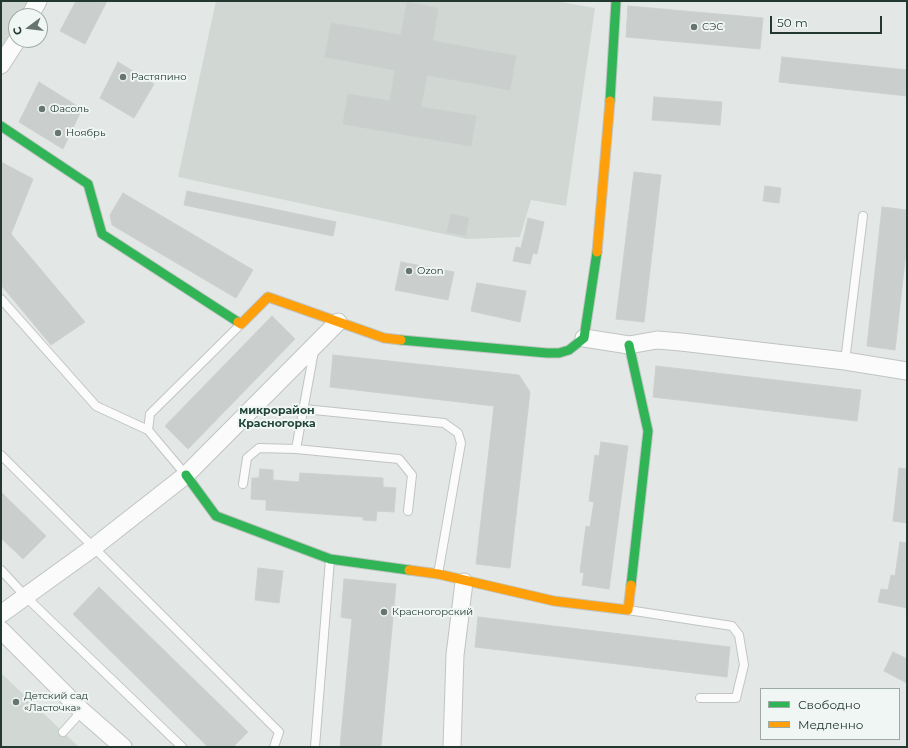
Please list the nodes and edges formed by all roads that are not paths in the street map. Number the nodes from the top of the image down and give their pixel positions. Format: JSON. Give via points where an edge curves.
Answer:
{"nodes":[{"id":1,"x":616,"y":1,"type":"edge"},
{"id":2,"x":12,"y":48,"type":"edge"},
{"id":3,"x":1,"y":65,"type":"edge"},
{"id":4,"x":1,"y":127,"type":"edge"},
{"id":5,"x":863,"y":216,"type":"dead end"},
{"id":6,"x":1,"y":299,"type":"edge"},
{"id":7,"x":338,"y":322,"type":"junction"},
{"id":8,"x":241,"y":324,"type":"junction"},
{"id":9,"x":584,"y":338,"type":"junction"},
{"id":10,"x":629,"y":345,"type":"junction"},
{"id":11,"x":314,"y":346,"type":"junction"},
{"id":12,"x":845,"y":361,"type":"junction"},
{"id":13,"x":907,"y":370,"type":"edge"},
{"id":14,"x":304,"y":409,"type":"junction"},
{"id":15,"x":148,"y":430,"type":"junction"},
{"id":16,"x":296,"y":449,"type":"junction"},
{"id":17,"x":1,"y":455,"type":"edge"},
{"id":18,"x":186,"y":475,"type":"junction"},
{"id":19,"x":243,"y":484,"type":"dead end"},
{"id":20,"x":408,"y":511,"type":"dead end"},
{"id":21,"x":94,"y":547,"type":"junction"},
{"id":22,"x":330,"y":559,"type":"junction"},
{"id":23,"x":1,"y":570,"type":"edge"},
{"id":24,"x":438,"y":574,"type":"junction"},
{"id":25,"x":464,"y":582,"type":"junction"},
{"id":26,"x":26,"y":597,"type":"junction"},
{"id":27,"x":628,"y":610,"type":"junction"},
{"id":28,"x":2,"y":611,"type":"edge"},
{"id":29,"x":1,"y":630,"type":"edge"},
{"id":30,"x":700,"y":698,"type":"dead end"},
{"id":31,"x":82,"y":710,"type":"junction"},
{"id":32,"x":63,"y":732,"type":"dead end"},
{"id":33,"x":122,"y":747,"type":"edge"},
{"id":34,"x":182,"y":747,"type":"edge"},
{"id":35,"x":274,"y":747,"type":"edge"},
{"id":36,"x":315,"y":747,"type":"edge"},
{"id":37,"x":452,"y":747,"type":"edge"}],
"edges":[{"from":1,"to":9,"type":"street","via":[[600,234]]},
{"from":2,"to":3,"type":"street"},
{"from":4,"to":8,"type":"street","via":[[88,184],[102,234]]},
{"from":5,"to":12,"type":"lane"},
{"from":6,"to":15,"type":"lane","via":[[96,406]]},
{"from":7,"to":8,"type":"street","via":[[268,297]]},
{"from":7,"to":9,"type":"street","via":[[384,338],[547,353],[569,350]]},
{"from":7,"to":11,"type":"street"},
{"from":8,"to":15,"type":"lane","via":[[150,414]]},
{"from":9,"to":10,"type":"street"},
{"from":10,"to":12,"type":"street","via":[[657,340]]},
{"from":10,"to":27,"type":"street","via":[[648,431]]},
{"from":11,"to":14,"type":"lane"},
{"from":11,"to":18,"type":"street"},
{"from":12,"to":13,"type":"street"},
{"from":14,"to":16,"type":"lane"},
{"from":14,"to":24,"type":"lane","via":[[444,423],[458,433],[461,443]]},
{"from":15,"to":18,"type":"lane"},
{"from":16,"to":19,"type":"lane","via":[[259,448],[247,458]]},
{"from":16,"to":20,"type":"lane","via":[[399,459],[412,475]]},
{"from":17,"to":21,"type":"lane"},
{"from":18,"to":21,"type":"street"},
{"from":18,"to":22,"type":"street","via":[[216,516]]},
{"from":21,"to":26,"type":"street"},
{"from":21,"to":35,"type":"lane","via":[[279,732]]},
{"from":22,"to":24,"type":"street"},
{"from":22,"to":36,"type":"lane"},
{"from":23,"to":26,"type":"lane"},
{"from":24,"to":25,"type":"street"},
{"from":25,"to":27,"type":"street","via":[[554,600]]},
{"from":25,"to":37,"type":"street","via":[[455,655]]},
{"from":26,"to":28,"type":"street"},
{"from":26,"to":34,"type":"lane"},
{"from":27,"to":30,"type":"lane","via":[[732,626],[740,635],[744,665],[736,698]]},
{"from":29,"to":31,"type":"street"},
{"from":31,"to":32,"type":"lane"},
{"from":31,"to":33,"type":"street"}]}
